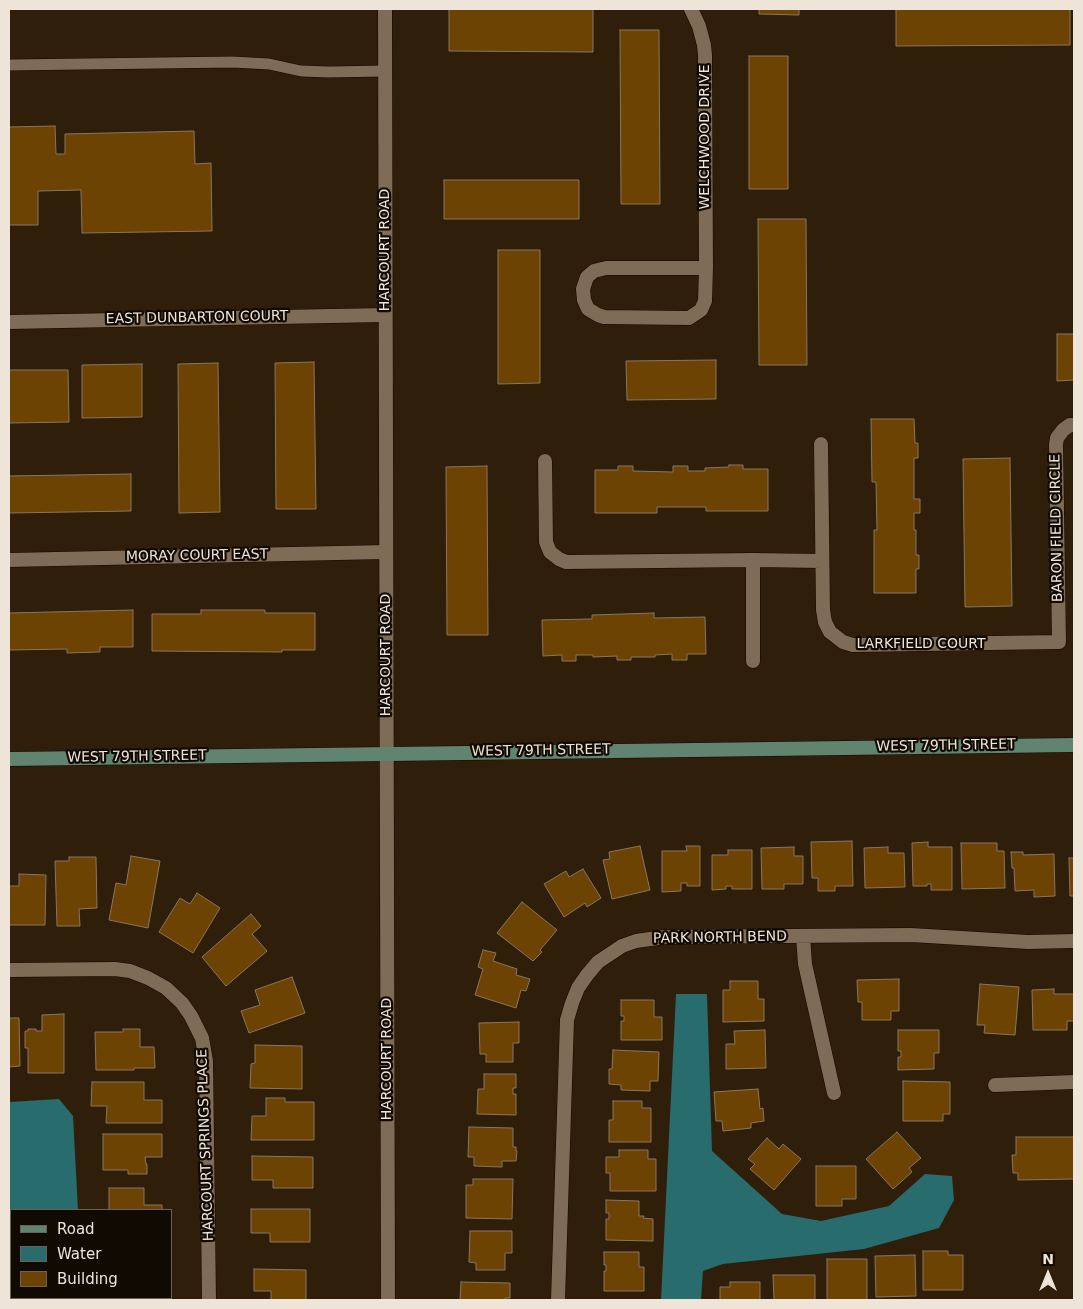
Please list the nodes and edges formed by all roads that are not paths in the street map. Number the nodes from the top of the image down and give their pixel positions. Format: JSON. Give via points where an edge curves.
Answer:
{"nodes":[{"id":1,"x":385,"y":9,"type":"edge"},
{"id":2,"x":691,"y":9,"type":"edge"},
{"id":3,"x":9,"y":65,"type":"edge"},
{"id":4,"x":385,"y":71,"type":"junction"},
{"id":5,"x":706,"y":268,"type":"junction"},
{"id":6,"x":385,"y":315,"type":"junction"},
{"id":7,"x":9,"y":322,"type":"edge"},
{"id":8,"x":1074,"y":425,"type":"edge"},
{"id":9,"x":821,"y":444,"type":"dead end"},
{"id":10,"x":545,"y":461,"type":"dead end"},
{"id":11,"x":386,"y":552,"type":"junction"},
{"id":12,"x":9,"y":560,"type":"edge"},
{"id":13,"x":752,"y":560,"type":"junction"},
{"id":14,"x":822,"y":561,"type":"junction"},
{"id":15,"x":1059,"y":642,"type":"joint"},
{"id":16,"x":753,"y":661,"type":"dead end"},
{"id":17,"x":1074,"y":745,"type":"edge"},
{"id":18,"x":386,"y":753,"type":"junction"},
{"id":19,"x":9,"y":758,"type":"edge"},
{"id":20,"x":803,"y":936,"type":"junction"},
{"id":21,"x":1074,"y":942,"type":"edge"},
{"id":22,"x":9,"y":970,"type":"edge"},
{"id":23,"x":1074,"y":1082,"type":"edge"},
{"id":24,"x":995,"y":1085,"type":"dead end"},
{"id":25,"x":834,"y":1093,"type":"dead end"},
{"id":26,"x":209,"y":1300,"type":"edge"},
{"id":27,"x":388,"y":1300,"type":"edge"},
{"id":28,"x":558,"y":1300,"type":"edge"}],
"edges":[{"from":1,"to":4,"type":"street","name":"HARCOURT ROAD"},
{"from":2,"to":5,"type":"street","name":"WELCHWOOD DRIVE","via":[[699,26],[705,54]]},
{"from":3,"to":4,"type":"lane","via":[[233,62],[269,64],[301,71]]},
{"from":4,"to":6,"type":"street","name":"HARCOURT ROAD"},
{"from":5,"to":5,"type":"street","name":"WELCHWOOD DRIVE","via":[[606,268],[594,271],[587,277],[584,300],[588,309],[604,317],[689,318],[701,310],[705,301]]},
{"from":6,"to":7,"type":"street","name":"EAST DUNBARTON COURT"},
{"from":6,"to":11,"type":"street","name":"HARCOURT ROAD"},
{"from":8,"to":15,"type":"street","name":"BARON FIELD CIRCLE","via":[[1062,430],[1056,444]]},
{"from":9,"to":14,"type":"street","name":"LARKFIELD COURT"},
{"from":10,"to":13,"type":"street","via":[[546,542],[550,552],[566,562]]},
{"from":11,"to":12,"type":"street","name":"MORAY COURT EAST"},
{"from":11,"to":18,"type":"street","name":"HARCOURT ROAD"},
{"from":13,"to":14,"type":"street"},
{"from":13,"to":16,"type":"street"},
{"from":14,"to":15,"type":"street","name":"LARKFIELD COURT","via":[[824,617],[830,632],[843,642],[853,645]]},
{"from":17,"to":18,"type":"main road","name":"WEST 79TH STREET"},
{"from":18,"to":19,"type":"main road","name":"WEST 79TH STREET"},
{"from":18,"to":27,"type":"street","name":"HARCOURT ROAD"},
{"from":20,"to":21,"type":"street","name":"PARK NORTH BEND","via":[[911,935]]},
{"from":20,"to":25,"type":"street","via":[[805,964]]},
{"from":20,"to":28,"type":"street","name":"PARK NORTH BEND","via":[[650,938],[622,946],[598,962],[587,975],[575,995],[566,1028]]},
{"from":22,"to":26,"type":"street","name":"HARCOURT SPRINGS PLACE","via":[[130,971],[166,988],[192,1016],[204,1044],[206,1061]]},
{"from":23,"to":24,"type":"street"}]}
